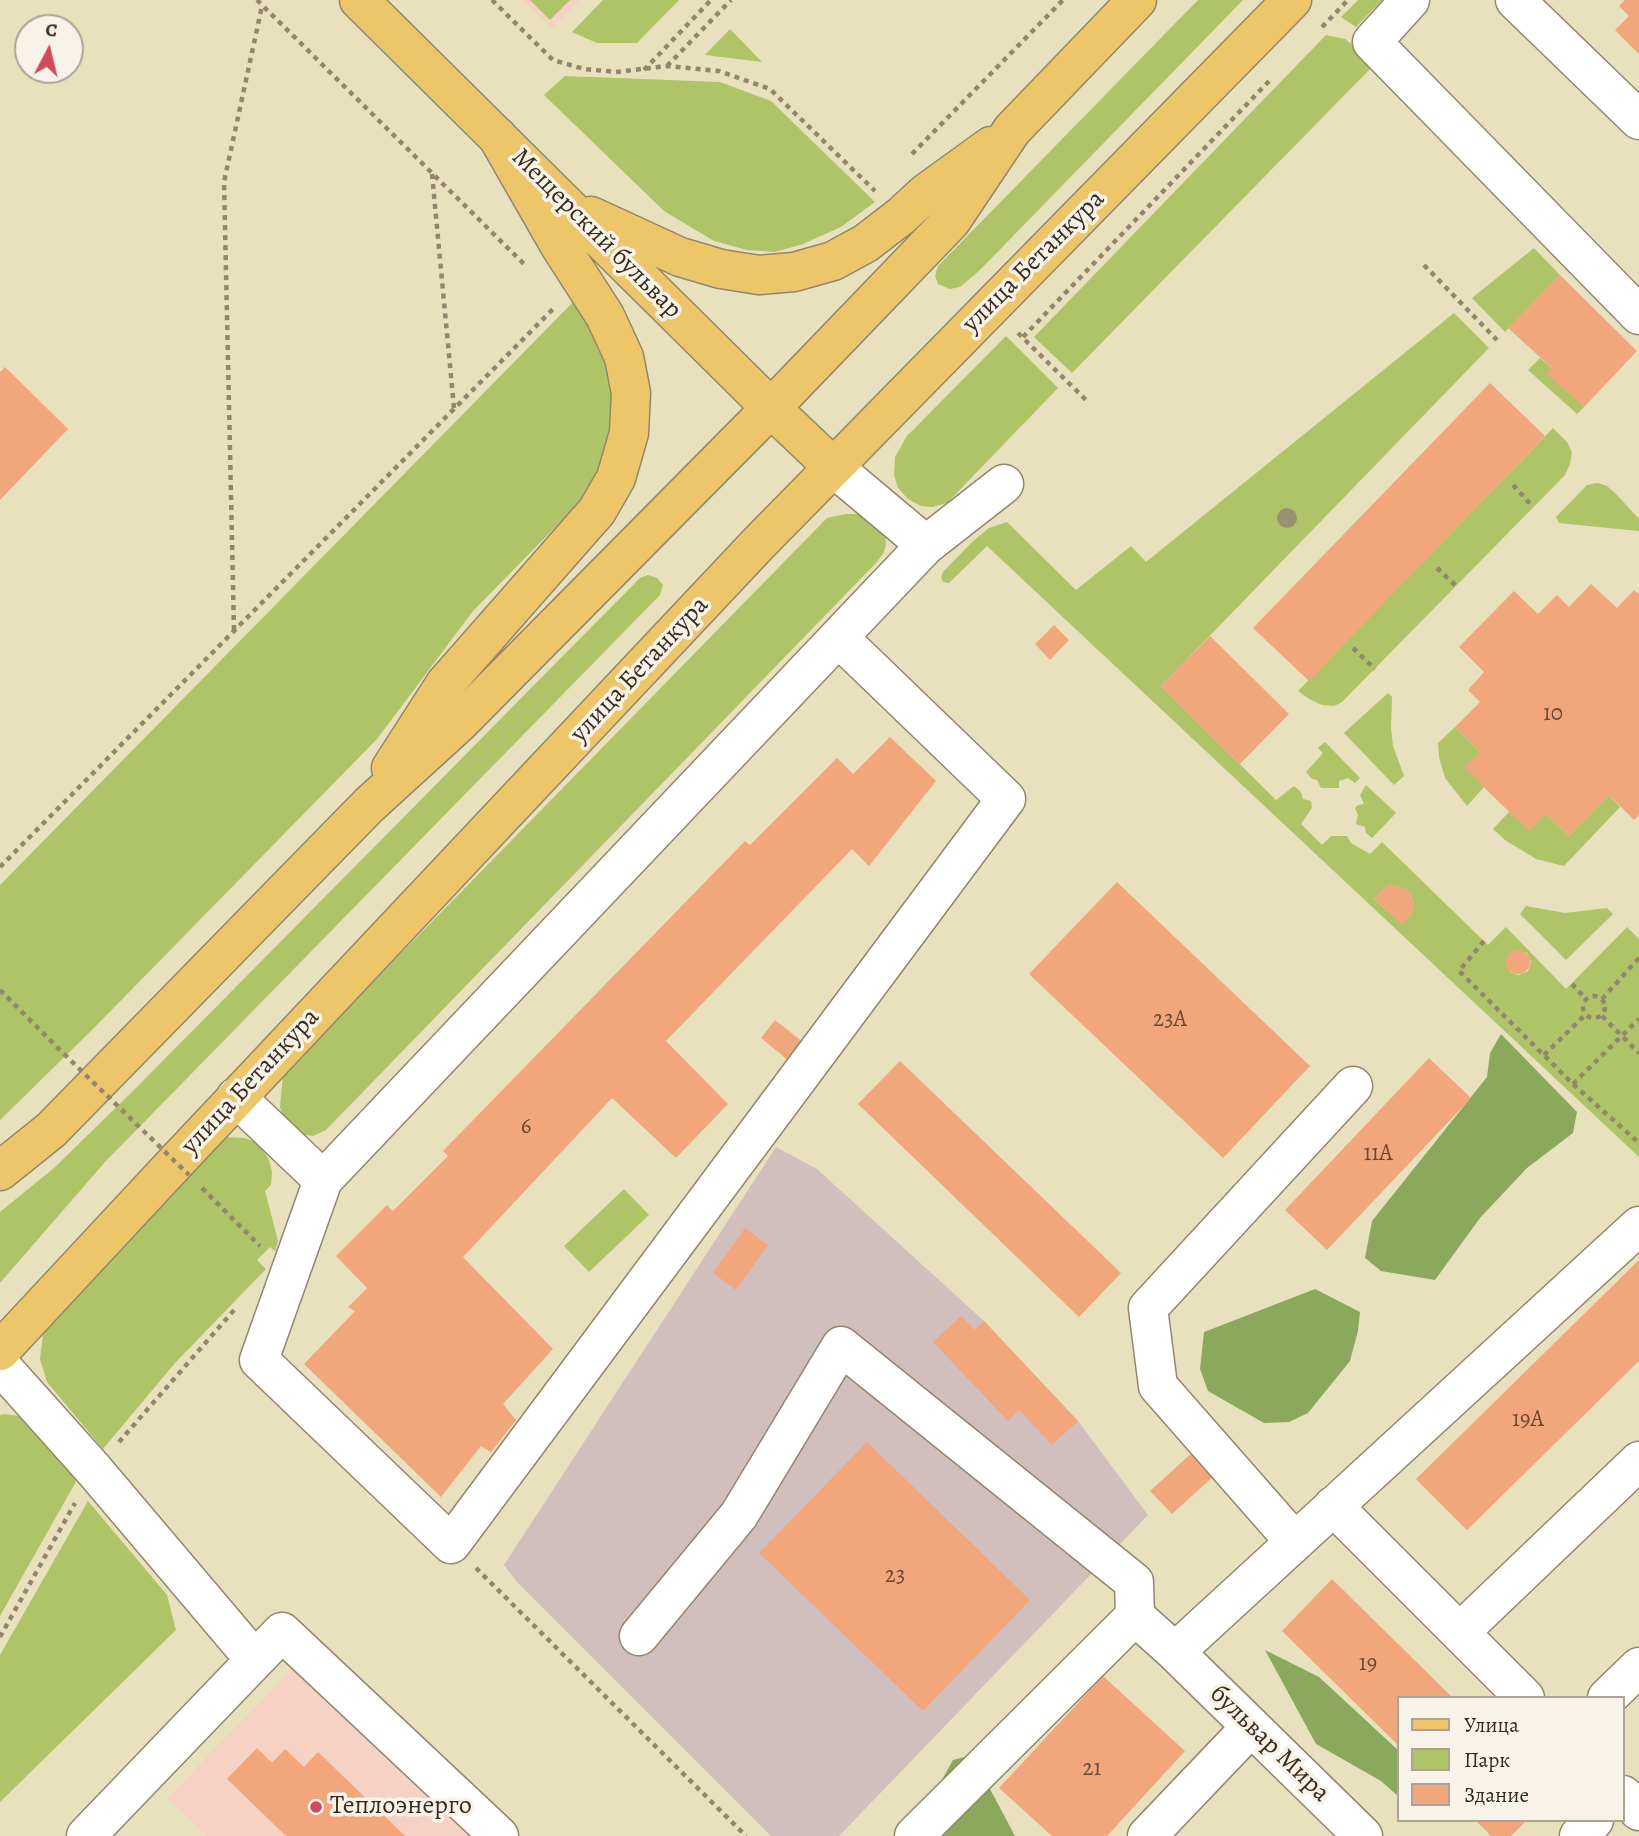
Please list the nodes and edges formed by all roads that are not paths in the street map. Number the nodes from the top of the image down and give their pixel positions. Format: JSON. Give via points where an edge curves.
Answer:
{"nodes":[{"id":1,"x":359,"y":0,"type":"edge"},
{"id":2,"x":1137,"y":0,"type":"edge"},
{"id":3,"x":1292,"y":0,"type":"edge"},
{"id":4,"x":1410,"y":0,"type":"edge"},
{"id":5,"x":1515,"y":0,"type":"edge"},
{"id":6,"x":1639,"y":120,"type":"edge"},
{"id":7,"x":1012,"y":130,"type":"junction"},
{"id":8,"x":497,"y":136,"type":"junction"},
{"id":9,"x":565,"y":204,"type":"junction"},
{"id":10,"x":1639,"y":315,"type":"edge"},
{"id":11,"x":771,"y":408,"type":"junction"},
{"id":12,"x":833,"y":467,"type":"junction"},
{"id":13,"x":1004,"y":484,"type":"dead end"},
{"id":14,"x":926,"y":545,"type":"junction"},
{"id":15,"x":839,"y":638,"type":"junction"},
{"id":16,"x":369,"y":805,"type":"junction"},
{"id":17,"x":1353,"y":1086,"type":"dead end"},
{"id":18,"x":236,"y":1097,"type":"junction"},
{"id":19,"x":0,"y":1171,"type":"edge"},
{"id":20,"x":323,"y":1180,"type":"junction"},
{"id":21,"x":1639,"y":1226,"type":"edge"},
{"id":22,"x":0,"y":1351,"type":"edge"},
{"id":23,"x":0,"y":1365,"type":"edge"},
{"id":24,"x":1639,"y":1461,"type":"edge"},
{"id":25,"x":1334,"y":1506,"type":"junction"},
{"id":26,"x":1295,"y":1542,"type":"junction"},
{"id":27,"x":1135,"y":1616,"type":"junction"},
{"id":28,"x":1460,"y":1632,"type":"junction"},
{"id":29,"x":639,"y":1636,"type":"dead end"},
{"id":30,"x":1175,"y":1652,"type":"junction"},
{"id":31,"x":255,"y":1660,"type":"junction"},
{"id":32,"x":1639,"y":1667,"type":"edge"},
{"id":33,"x":1523,"y":1696,"type":"edge"},
{"id":34,"x":1609,"y":1696,"type":"edge"},
{"id":35,"x":1251,"y":1727,"type":"junction"},
{"id":36,"x":1625,"y":1797,"type":"edge"},
{"id":37,"x":1639,"y":1811,"type":"edge"},
{"id":38,"x":1592,"y":1822,"type":"edge"},
{"id":39,"x":86,"y":1836,"type":"edge"},
{"id":40,"x":499,"y":1836,"type":"edge"},
{"id":41,"x":914,"y":1836,"type":"edge"},
{"id":42,"x":1147,"y":1836,"type":"edge"},
{"id":43,"x":1363,"y":1836,"type":"edge"},
{"id":44,"x":1579,"y":1836,"type":"edge"}],
"edges":[{"from":1,"to":8,"type":"main road","name":"Мещерский бульвар"},
{"from":2,"to":7,"type":"main road"},
{"from":3,"to":12,"type":"main road","name":"улица Бетанкура"},
{"from":4,"to":10,"type":"street","via":[[1372,42]]},
{"from":5,"to":6,"type":"street"},
{"from":7,"to":9,"type":"main road","via":[[926,193],[888,204],[866,243],[833,261],[794,272],[759,275],[680,257]]},
{"from":7,"to":11,"type":"main road","via":[[951,220]]},
{"from":8,"to":9,"type":"main road","name":"Мещерский бульвар"},
{"from":8,"to":16,"type":"main road","via":[[606,316],[624,357],[631,393],[629,433],[616,478],[597,511],[444,684]]},
{"from":9,"to":11,"type":"main road","name":"Мещерский бульвар"},
{"from":11,"to":12,"type":"main road","name":"Мещерский бульвар"},
{"from":11,"to":16,"type":"main road","via":[[460,722]]},
{"from":12,"to":14,"type":"street"},
{"from":12,"to":18,"type":"main road","name":"улица Бетанкура"},
{"from":13,"to":14,"type":"street"},
{"from":14,"to":15,"type":"street"},
{"from":15,"to":20,"type":"street"},
{"from":15,"to":20,"type":"street","via":[[1006,799],[451,1544],[259,1360]]},
{"from":16,"to":19,"type":"main road","via":[[51,1130]]},
{"from":17,"to":26,"type":"street","via":[[1147,1308],[1158,1386]]},
{"from":18,"to":20,"type":"street"},
{"from":18,"to":22,"type":"main road","name":"улица Бетанкура"},
{"from":21,"to":25,"type":"street"},
{"from":23,"to":31,"type":"street"},
{"from":24,"to":28,"type":"street"},
{"from":25,"to":26,"type":"street"},
{"from":25,"to":28,"type":"street"},
{"from":26,"to":30,"type":"street"},
{"from":27,"to":29,"type":"street","via":[[1134,1582],[841,1346],[739,1515]]},
{"from":27,"to":30,"type":"street","name":"бульвар Мира"},
{"from":27,"to":41,"type":"street"},
{"from":28,"to":33,"type":"street"},
{"from":30,"to":35,"type":"street","name":"бульвар Мира"},
{"from":31,"to":39,"type":"street"},
{"from":31,"to":40,"type":"street","via":[[282,1632]]},
{"from":32,"to":34,"type":"street"},
{"from":35,"to":42,"type":"street"},
{"from":35,"to":43,"type":"street","name":"бульвар Мира"},
{"from":36,"to":37,"type":"street"},
{"from":38,"to":44,"type":"street"}]}
